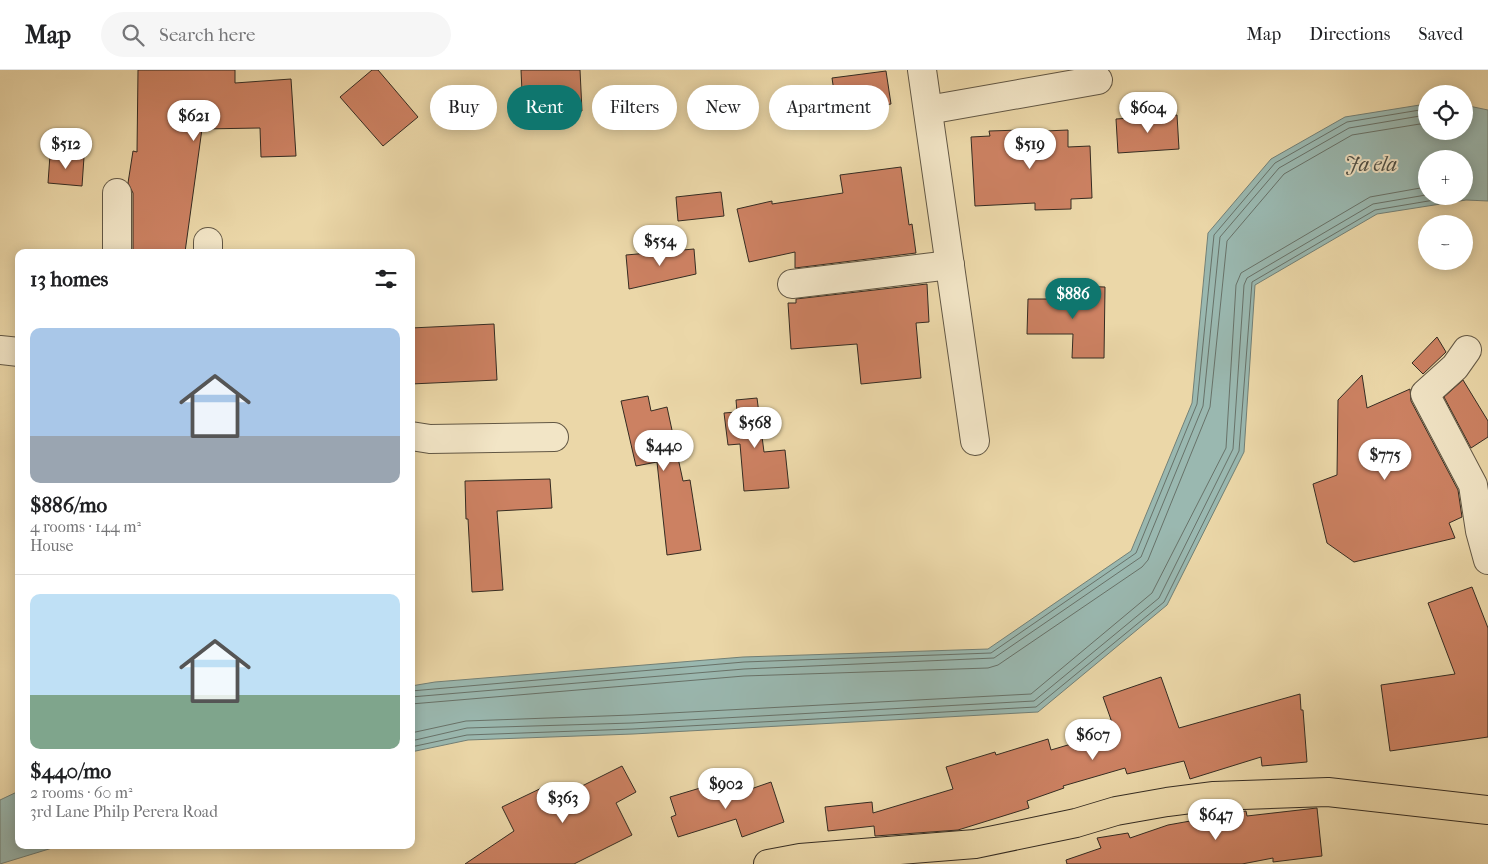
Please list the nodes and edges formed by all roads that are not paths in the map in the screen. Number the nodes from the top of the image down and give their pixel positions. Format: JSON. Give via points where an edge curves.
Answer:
{"nodes":[{"id":1,"x":922,"y":70,"type":"edge"},
{"id":2,"x":1098,"y":80,"type":"dead end"},
{"id":3,"x":928,"y":110,"type":"junction"},
{"id":4,"x":117,"y":193,"type":"dead end"},
{"id":5,"x":117,"y":249,"type":"edge"},
{"id":6,"x":950,"y":265,"type":"junction"},
{"id":7,"x":792,"y":284,"type":"dead end"},
{"id":8,"x":0,"y":350,"type":"edge"},
{"id":9,"x":1466,"y":350,"type":"dead end"},
{"id":10,"x":15,"y":352,"type":"edge"},
{"id":11,"x":415,"y":437,"type":"edge"},
{"id":12,"x":554,"y":437,"type":"dead end"},
{"id":13,"x":975,"y":441,"type":"dead end"},
{"id":14,"x":1488,"y":560,"type":"edge"},
{"id":15,"x":1488,"y":810,"type":"edge"},
{"id":16,"x":768,"y":864,"type":"edge"}],
"edges":[{"from":1,"to":3,"type":"street"},
{"from":2,"to":3,"type":"street"},
{"from":3,"to":6,"type":"street"},
{"from":4,"to":5,"type":"street"},
{"from":6,"to":7,"type":"street"},
{"from":6,"to":13,"type":"street"},
{"from":8,"to":10,"type":"street"},
{"from":9,"to":14,"type":"street","via":[[1455,367],[1425,394],[1473,485]]},
{"from":11,"to":12,"type":"street","via":[[430,440]]},
{"from":15,"to":16,"type":"main road","via":[[1328,792],[1214,796],[1116,812],[975,844],[800,858]]}]}
